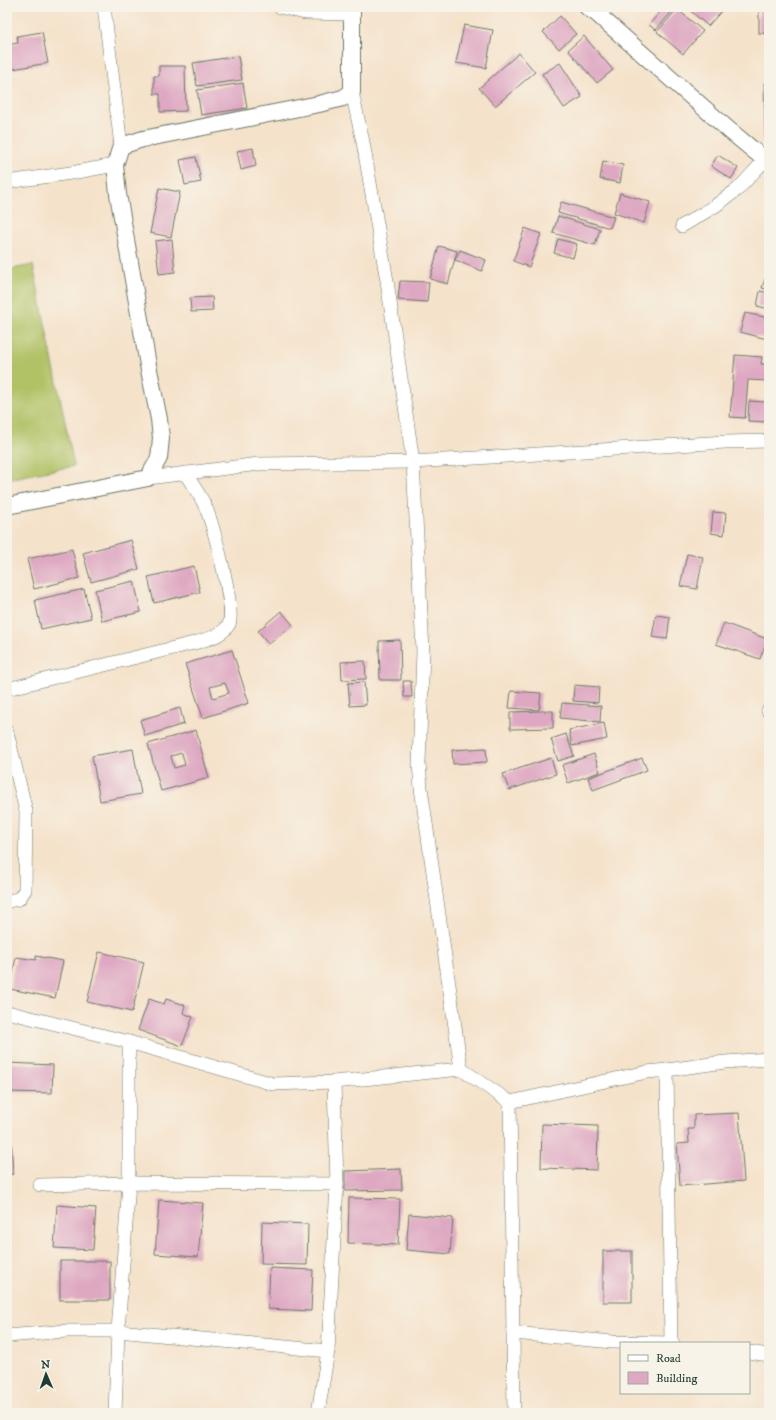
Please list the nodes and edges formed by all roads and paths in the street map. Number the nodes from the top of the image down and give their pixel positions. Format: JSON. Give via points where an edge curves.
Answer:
{"nodes":[{"id":1,"x":104,"y":7,"type":"edge"},
{"id":2,"x":280,"y":7,"type":"edge"},
{"id":3,"x":597,"y":9,"type":"edge"},
{"id":4,"x":352,"y":10,"type":"edge"},
{"id":5,"x":352,"y":92,"type":"junction"},
{"id":6,"x":121,"y":146,"type":"junction"},
{"id":7,"x":767,"y":162,"type":"edge"},
{"id":8,"x":115,"y":165,"type":"junction"},
{"id":9,"x":7,"y":182,"type":"edge"},
{"id":10,"x":682,"y":226,"type":"dead end"},
{"id":11,"x":769,"y":441,"type":"edge"},
{"id":12,"x":413,"y":462,"type":"junction"},
{"id":13,"x":185,"y":474,"type":"junction"},
{"id":14,"x":148,"y":478,"type":"junction"},
{"id":15,"x":7,"y":506,"type":"edge"},
{"id":16,"x":7,"y":689,"type":"edge"},
{"id":17,"x":7,"y":732,"type":"edge"},
{"id":18,"x":7,"y":901,"type":"edge"},
{"id":19,"x":7,"y":1012,"type":"edge"},
{"id":20,"x":129,"y":1042,"type":"junction"},
{"id":21,"x":769,"y":1059,"type":"edge"},
{"id":22,"x":461,"y":1069,"type":"junction"},
{"id":23,"x":667,"y":1070,"type":"junction"},
{"id":24,"x":334,"y":1082,"type":"junction"},
{"id":25,"x":510,"y":1102,"type":"junction"},
{"id":26,"x":128,"y":1183,"type":"junction"},
{"id":27,"x":337,"y":1184,"type":"junction"},
{"id":28,"x":40,"y":1185,"type":"dead end"},
{"id":29,"x":118,"y":1331,"type":"junction"},
{"id":30,"x":512,"y":1333,"type":"junction"},
{"id":31,"x":7,"y":1336,"type":"edge"},
{"id":32,"x":620,"y":1342,"type":"edge"},
{"id":33,"x":672,"y":1342,"type":"edge"},
{"id":34,"x":328,"y":1352,"type":"junction"},
{"id":35,"x":750,"y":1352,"type":"edge"},
{"id":36,"x":769,"y":1354,"type":"edge"},
{"id":37,"x":322,"y":1412,"type":"edge"},
{"id":38,"x":115,"y":1413,"type":"edge"},
{"id":39,"x":514,"y":1413,"type":"edge"}],
"edges":[{"from":1,"to":6,"type":"street"},
{"from":2,"to":4,"type":"street","via":[[304,14]]},
{"from":3,"to":7,"type":"street"},
{"from":4,"to":5,"type":"street"},
{"from":5,"to":6,"type":"street","via":[[342,98],[319,104],[143,139]]},
{"from":5,"to":12,"type":"street","via":[[387,281]]},
{"from":6,"to":8,"type":"street"},
{"from":7,"to":10,"type":"street","via":[[738,189]]},
{"from":8,"to":9,"type":"street"},
{"from":8,"to":14,"type":"street","via":[[162,438],[159,458]]},
{"from":11,"to":12,"type":"street"},
{"from":12,"to":13,"type":"street","via":[[260,464]]},
{"from":12,"to":22,"type":"street","via":[[423,650],[419,762],[421,788]]},
{"from":13,"to":14,"type":"street"},
{"from":13,"to":16,"type":"street","via":[[206,507],[220,557],[230,609],[229,623],[221,634],[198,642]]},
{"from":14,"to":15,"type":"street"},
{"from":17,"to":18,"type":"street","via":[[26,811],[25,890],[19,899]]},
{"from":19,"to":20,"type":"street"},
{"from":20,"to":24,"type":"street","via":[[272,1084]]},
{"from":20,"to":26,"type":"street"},
{"from":21,"to":23,"type":"street"},
{"from":22,"to":24,"type":"street"},
{"from":22,"to":25,"type":"street"},
{"from":23,"to":25,"type":"street","via":[[647,1072]]},
{"from":23,"to":33,"type":"street"},
{"from":24,"to":27,"type":"street"},
{"from":25,"to":30,"type":"street"},
{"from":26,"to":27,"type":"street"},
{"from":26,"to":28,"type":"street"},
{"from":26,"to":29,"type":"street"},
{"from":27,"to":34,"type":"street"},
{"from":29,"to":31,"type":"street","via":[[67,1331]]},
{"from":29,"to":34,"type":"street"},
{"from":29,"to":38,"type":"street"},
{"from":30,"to":32,"type":"street"},
{"from":30,"to":39,"type":"street"},
{"from":34,"to":37,"type":"street"},
{"from":35,"to":36,"type":"street"}]}
